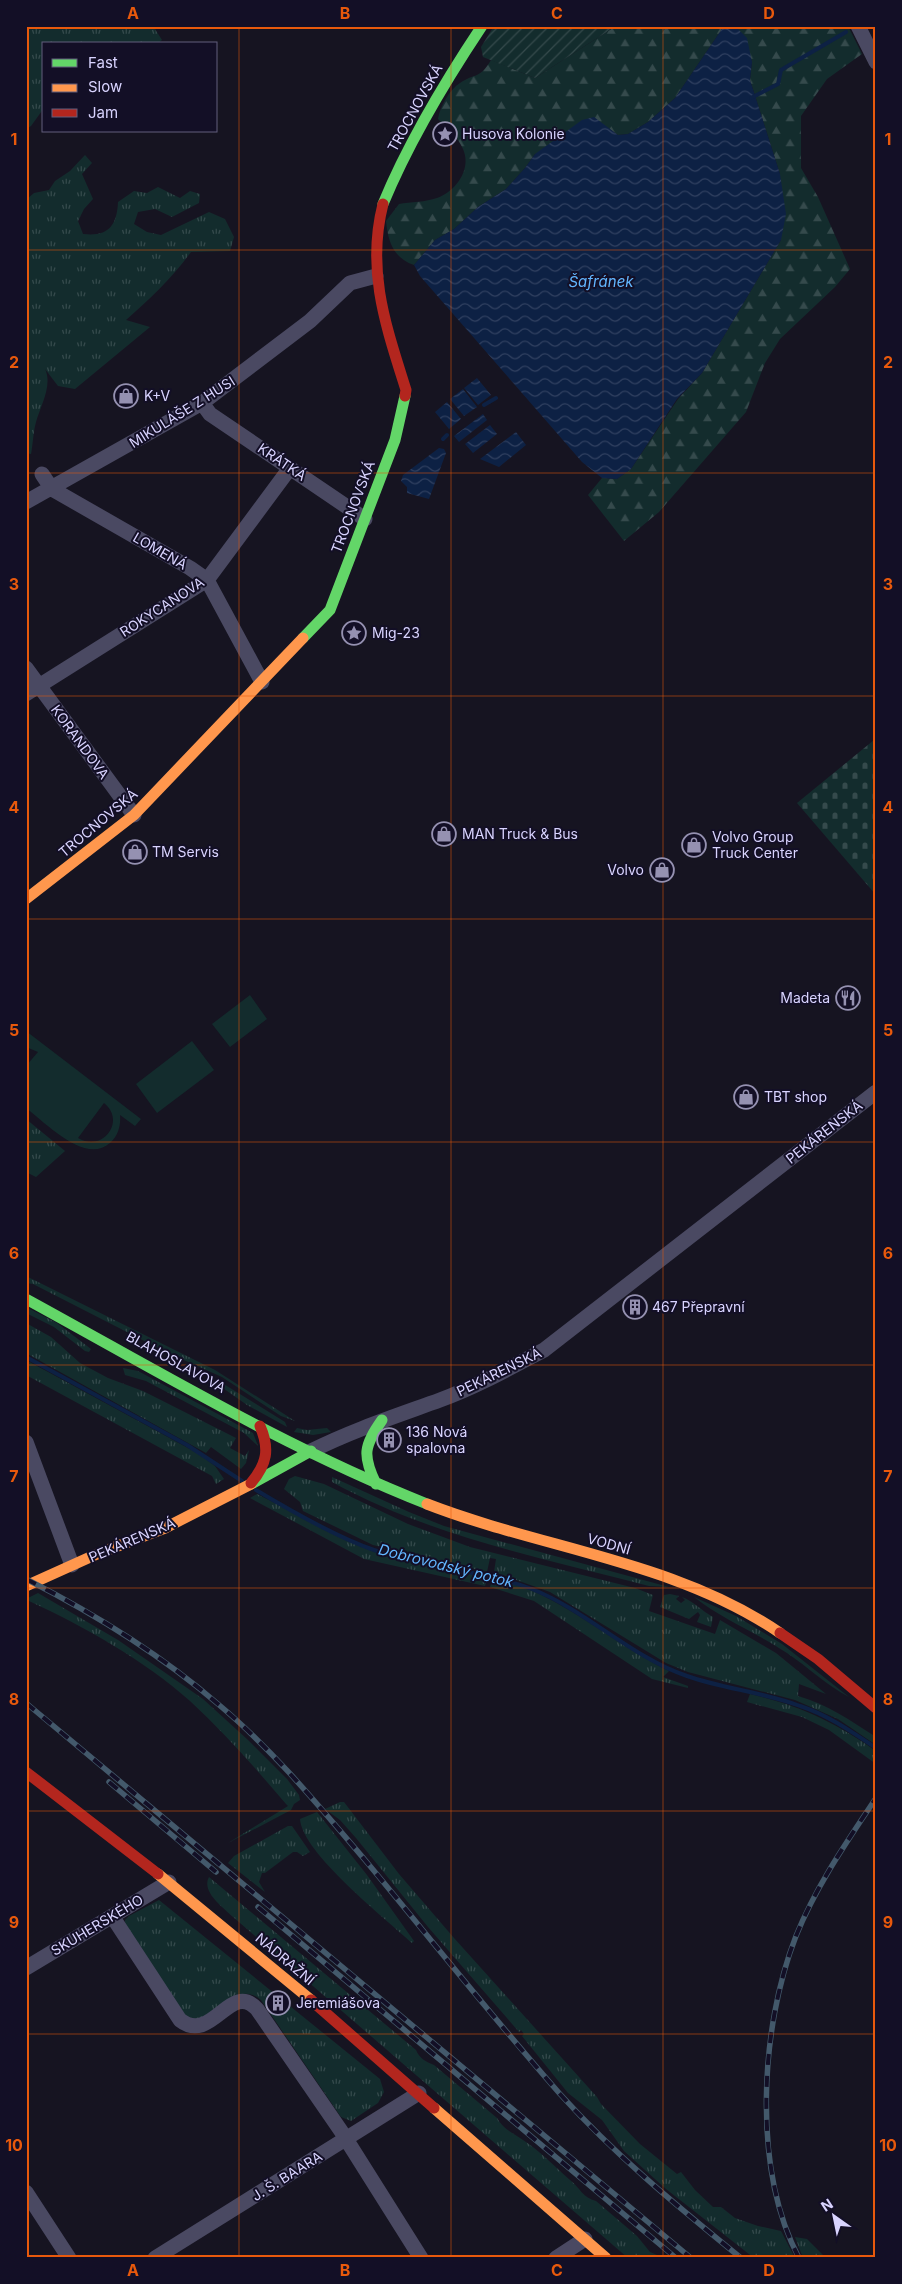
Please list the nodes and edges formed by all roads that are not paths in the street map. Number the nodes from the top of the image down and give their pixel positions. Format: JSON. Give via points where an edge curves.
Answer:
{"nodes":[{"id":1,"x":482,"y":26,"type":"edge"},
{"id":2,"x":858,"y":26,"type":"edge"},
{"id":3,"x":876,"y":62,"type":"edge"},
{"id":4,"x":376,"y":276,"type":"junction"},
{"id":5,"x":202,"y":403,"type":"junction"},
{"id":6,"x":290,"y":468,"type":"junction"},
{"id":7,"x":42,"y":474,"type":"dead end"},
{"id":8,"x":52,"y":489,"type":"junction"},
{"id":9,"x":26,"y":502,"type":"edge"},
{"id":10,"x":364,"y":519,"type":"junction"},
{"id":11,"x":206,"y":580,"type":"junction"},
{"id":12,"x":26,"y":668,"type":"edge"},
{"id":13,"x":262,"y":682,"type":"junction"},
{"id":14,"x":32,"y":690,"type":"edge"},
{"id":15,"x":134,"y":815,"type":"junction"},
{"id":16,"x":26,"y":899,"type":"edge"},
{"id":17,"x":876,"y":1092,"type":"edge"},
{"id":18,"x":26,"y":1299,"type":"edge"},
{"id":19,"x":382,"y":1420,"type":"junction"},
{"id":20,"x":260,"y":1426,"type":"junction"},
{"id":21,"x":26,"y":1442,"type":"edge"},
{"id":22,"x":311,"y":1451,"type":"junction"},
{"id":23,"x":263,"y":1475,"type":"junction"},
{"id":24,"x":376,"y":1484,"type":"junction"},
{"id":25,"x":72,"y":1565,"type":"junction"},
{"id":26,"x":26,"y":1586,"type":"edge"},
{"id":27,"x":876,"y":1708,"type":"edge"},
{"id":28,"x":26,"y":1772,"type":"edge"},
{"id":29,"x":169,"y":1882,"type":"junction"},
{"id":30,"x":112,"y":1916,"type":"junction"},
{"id":31,"x":26,"y":1968,"type":"edge"},
{"id":32,"x":419,"y":2093,"type":"junction"},
{"id":33,"x":346,"y":2140,"type":"junction"},
{"id":34,"x":26,"y":2192,"type":"edge"},
{"id":35,"x":585,"y":2239,"type":"junction"},
{"id":36,"x":69,"y":2258,"type":"edge"},
{"id":37,"x":155,"y":2258,"type":"edge"},
{"id":38,"x":422,"y":2258,"type":"edge"},
{"id":39,"x":556,"y":2258,"type":"edge"},
{"id":40,"x":606,"y":2258,"type":"edge"}],
"edges":[{"from":1,"to":4,"type":"main road","name":"TROCNOVSKÁ","via":[[442,86],[383,203],[376,236]]},
{"from":2,"to":3,"type":"street"},
{"from":4,"to":5,"type":"street","name":"MIKULÁŠE Z HUSI","via":[[350,283],[310,321]]},
{"from":4,"to":10,"type":"main road","name":"TROCNOVSKÁ","via":[[383,316],[406,390],[395,440]]},
{"from":5,"to":6,"type":"street","name":"KRÁTKÁ","via":[[210,414]]},
{"from":5,"to":8,"type":"street","name":"MIKULÁŠE Z HUSI"},
{"from":6,"to":10,"type":"street","name":"KRÁTKÁ"},
{"from":6,"to":11,"type":"street","name":"ROKYCANOVA"},
{"from":7,"to":8,"type":"street","name":"LOMENÁ"},
{"from":8,"to":9,"type":"street","name":"MIKULÁŠE Z HUSI"},
{"from":8,"to":11,"type":"street","name":"LOMENÁ"},
{"from":10,"to":13,"type":"main road","name":"TROCNOVSKÁ","via":[[330,610]]},
{"from":11,"to":13,"type":"street","name":"LOMENÁ"},
{"from":11,"to":14,"type":"street","name":"ROKYCANOVA"},
{"from":12,"to":14,"type":"street","name":"KORANDOVA"},
{"from":13,"to":15,"type":"main road","name":"TROCNOVSKÁ"},
{"from":14,"to":15,"type":"street","name":"KORANDOVA"},
{"from":15,"to":16,"type":"main road","name":"TROCNOVSKÁ"},
{"from":17,"to":19,"type":"street","name":"PEKÁRENSKÁ","via":[[544,1350],[484,1382]]},
{"from":18,"to":20,"type":"main road","name":"BLAHOSLAVOVA"},
{"from":19,"to":22,"type":"street","name":"PEKÁRENSKÁ"},
{"from":19,"to":24,"type":"main road","via":[[369,1436],[364,1456]]},
{"from":20,"to":22,"type":"main road","name":"BLAHOSLAVOVA"},
{"from":20,"to":23,"type":"main road","via":[[268,1445]]},
{"from":21,"to":25,"type":"street","name":"PEKÁRENSKÁ"},
{"from":22,"to":23,"type":"main road","name":"PEKÁRENSKÁ"},
{"from":22,"to":24,"type":"main road","name":"VODNÍ"},
{"from":23,"to":25,"type":"main road","name":"PEKÁRENSKÁ","via":[[164,1528]]},
{"from":24,"to":27,"type":"main road","name":"VODNÍ","via":[[468,1520],[666,1576],[750,1613],[818,1659]]},
{"from":25,"to":26,"type":"main road","name":"PEKÁRENSKÁ"},
{"from":28,"to":29,"type":"main road","name":"NÁDRAŽNÍ"},
{"from":29,"to":30,"type":"street","name":"SKUHERSKÉHO"},
{"from":29,"to":32,"type":"main road","name":"NÁDRAŽNÍ"},
{"from":30,"to":31,"type":"street","name":"SKUHERSKÉHO"},
{"from":30,"to":33,"type":"street","via":[[180,2020],[187,2025],[205,2024],[236,2002],[251,2002]]},
{"from":32,"to":33,"type":"street","name":"J. Š. BAARA"},
{"from":32,"to":35,"type":"main road","name":"NÁDRAŽNÍ"},
{"from":33,"to":37,"type":"street","name":"J. Š. BAARA"},
{"from":33,"to":38,"type":"street"},
{"from":34,"to":36,"type":"street"},
{"from":35,"to":39,"type":"street"},
{"from":35,"to":40,"type":"main road","name":"NÁDRAŽNÍ"}]}
